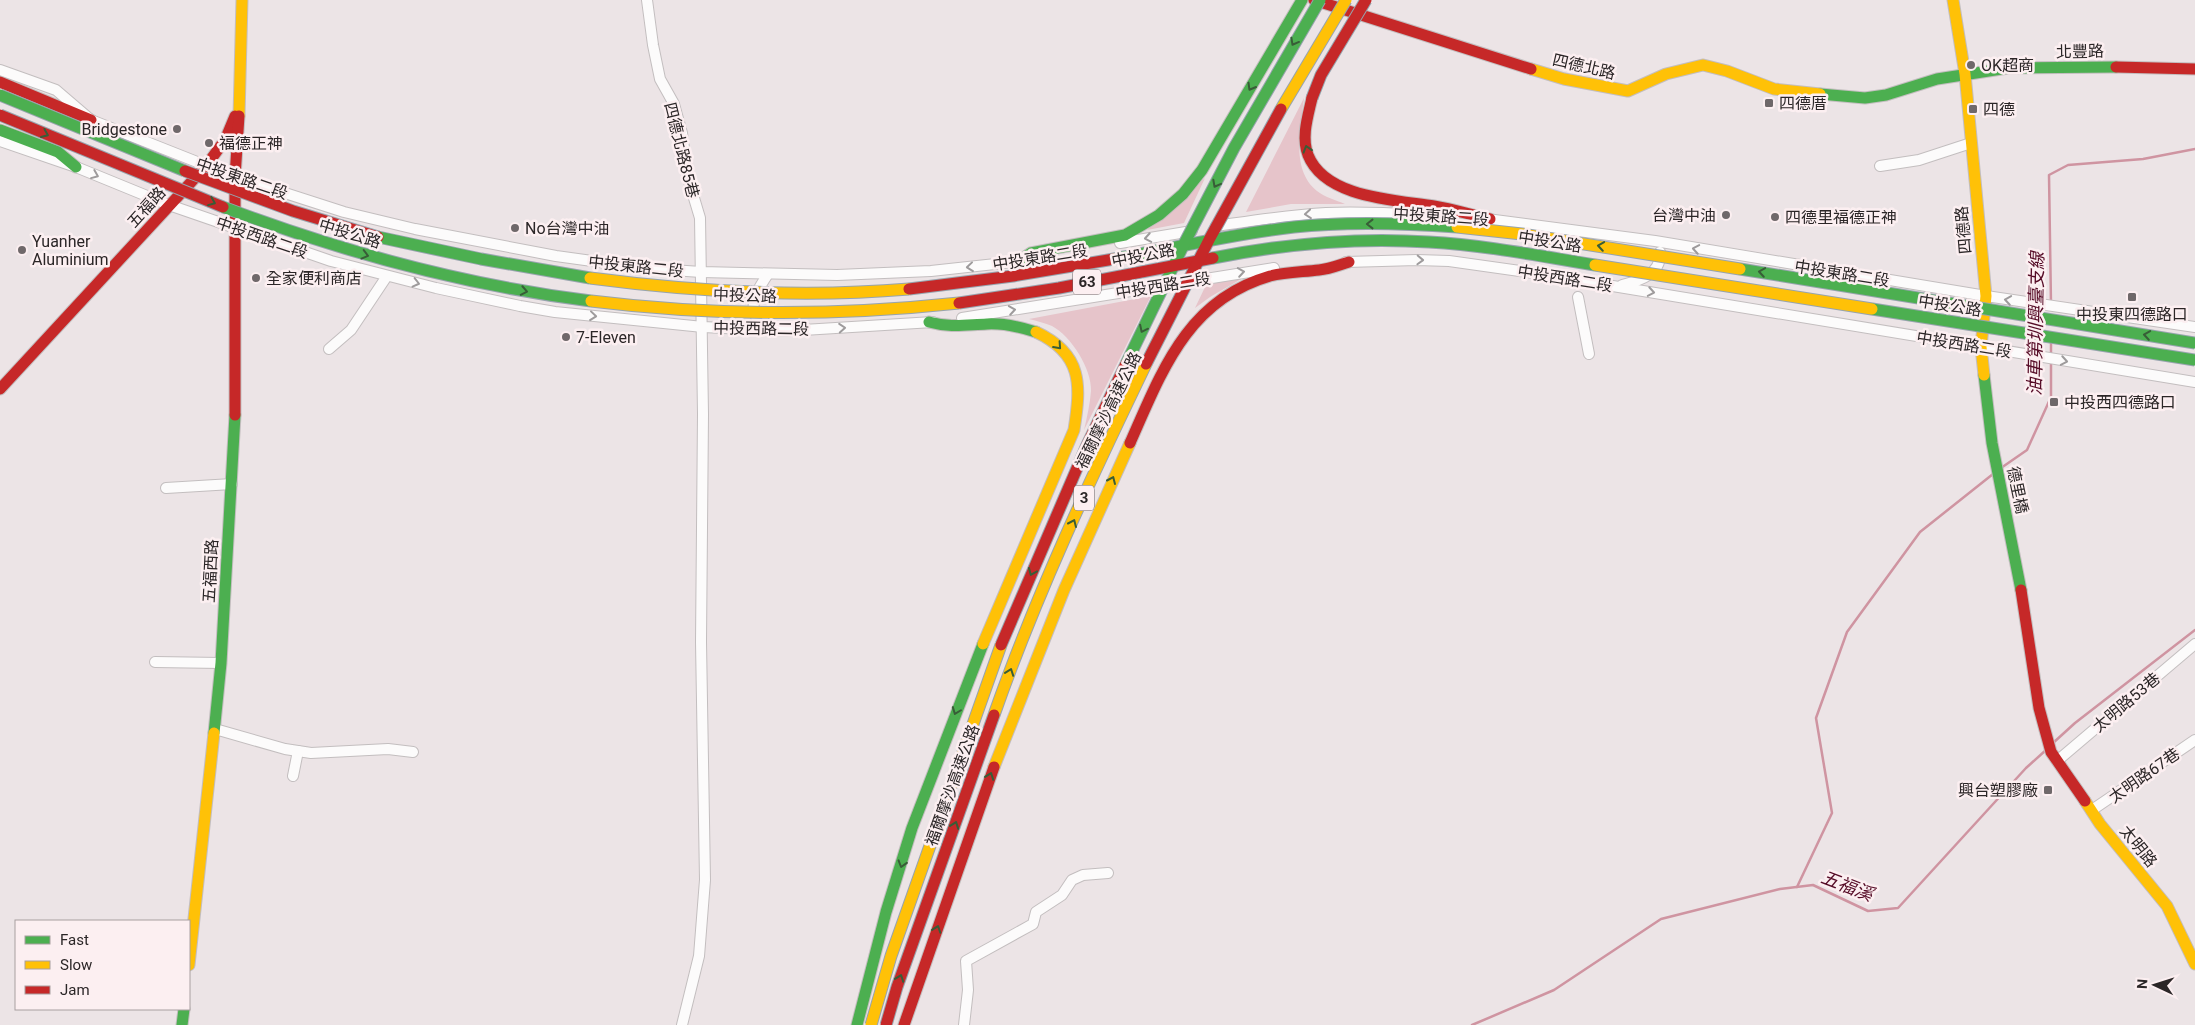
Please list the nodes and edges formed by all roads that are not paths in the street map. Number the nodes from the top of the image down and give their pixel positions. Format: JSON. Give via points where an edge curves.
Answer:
{"nodes":[{"id":1,"x":242,"y":0,"type":"edge"},
{"id":2,"x":648,"y":0,"type":"edge"},
{"id":3,"x":1302,"y":0,"type":"edge"},
{"id":4,"x":1314,"y":0,"type":"edge"},
{"id":5,"x":1320,"y":0,"type":"edge"},
{"id":6,"x":1346,"y":0,"type":"edge"},
{"id":7,"x":1366,"y":0,"type":"edge"},
{"id":8,"x":1376,"y":0,"type":"edge"},
{"id":9,"x":1953,"y":0,"type":"edge"},
{"id":10,"x":1332,"y":6,"type":"junction"},
{"id":11,"x":1366,"y":15,"type":"junction"},
{"id":12,"x":1325,"y":20,"type":"dead end"},
{"id":13,"x":2195,"y":69,"type":"edge"},
{"id":14,"x":0,"y":70,"type":"edge"},
{"id":15,"x":1965,"y":74,"type":"junction"},
{"id":16,"x":0,"y":82,"type":"edge"},
{"id":17,"x":0,"y":95,"type":"edge"},
{"id":18,"x":240,"y":104,"type":"junction"},
{"id":19,"x":0,"y":115,"type":"edge"},
{"id":20,"x":91,"y":120,"type":"junction"},
{"id":21,"x":0,"y":130,"type":"edge"},
{"id":22,"x":0,"y":141,"type":"edge"},
{"id":23,"x":1971,"y":143,"type":"junction"},
{"id":24,"x":206,"y":166,"type":"junction"},
{"id":25,"x":1880,"y":166,"type":"dead end"},
{"id":26,"x":76,"y":167,"type":"junction"},
{"id":27,"x":235,"y":177,"type":"junction"},
{"id":28,"x":169,"y":204,"type":"junction"},
{"id":29,"x":1490,"y":219,"type":"junction"},
{"id":30,"x":234,"y":228,"type":"junction"},
{"id":31,"x":1655,"y":241,"type":"junction"},
{"id":32,"x":1018,"y":262,"type":"junction"},
{"id":33,"x":1349,"y":262,"type":"junction"},
{"id":34,"x":701,"y":272,"type":"junction"},
{"id":35,"x":768,"y":274,"type":"junction"},
{"id":36,"x":387,"y":276,"type":"junction"},
{"id":37,"x":1616,"y":286,"type":"junction"},
{"id":38,"x":1986,"y":296,"type":"junction"},
{"id":39,"x":1578,"y":297,"type":"dead end"},
{"id":40,"x":929,"y":322,"type":"junction"},
{"id":41,"x":703,"y":327,"type":"junction"},
{"id":42,"x":2195,"y":327,"type":"edge"},
{"id":43,"x":764,"y":329,"type":"junction"},
{"id":44,"x":2195,"y":342,"type":"edge"},
{"id":45,"x":1981,"y":347,"type":"junction"},
{"id":46,"x":329,"y":348,"type":"dead end"},
{"id":47,"x":1589,"y":354,"type":"dead end"},
{"id":48,"x":2195,"y":360,"type":"edge"},
{"id":49,"x":2195,"y":382,"type":"edge"},
{"id":50,"x":0,"y":389,"type":"edge"},
{"id":51,"x":1994,"y":457,"type":"joint"},
{"id":52,"x":232,"y":484,"type":"junction"},
{"id":53,"x":166,"y":488,"type":"dead end"},
{"id":54,"x":2195,"y":644,"type":"edge"},
{"id":55,"x":155,"y":662,"type":"dead end"},
{"id":56,"x":221,"y":663,"type":"junction"},
{"id":57,"x":215,"y":729,"type":"junction"},
{"id":58,"x":2195,"y":740,"type":"edge"},
{"id":59,"x":298,"y":751,"type":"junction"},
{"id":60,"x":413,"y":752,"type":"dead end"},
{"id":61,"x":2054,"y":757,"type":"junction"},
{"id":62,"x":294,"y":776,"type":"dead end"},
{"id":63,"x":2092,"y":810,"type":"junction"},
{"id":64,"x":1108,"y":873,"type":"dead end"},
{"id":65,"x":190,"y":956,"type":"edge"},
{"id":66,"x":2195,"y":964,"type":"edge"},
{"id":67,"x":184,"y":1010,"type":"edge"},
{"id":68,"x":182,"y":1025,"type":"edge"},
{"id":69,"x":682,"y":1025,"type":"edge"},
{"id":70,"x":857,"y":1025,"type":"edge"},
{"id":71,"x":871,"y":1025,"type":"edge"},
{"id":72,"x":886,"y":1025,"type":"edge"},
{"id":73,"x":904,"y":1025,"type":"edge"},
{"id":74,"x":964,"y":1025,"type":"edge"}],
"edges":[{"from":1,"to":18,"type":"main road","name":"五福路"},
{"from":2,"to":34,"type":"street","name":"四德北路85巷","via":[[652,45],[660,79],[674,104],[688,178],[700,218]]},
{"from":3,"to":32,"type":"main road","one_way":true,"via":[[1202,170],[1183,194],[1159,215],[1125,235],[1031,253]]},
{"from":4,"to":10,"type":"main road","name":"四德北路"},
{"from":5,"to":71,"type":"main road","name":"福爾摩沙高速公路","number":"3","one_way":true,"bridge":true,"via":[[1234,148],[1185,242],[1051,528],[1000,647],[891,956]]},
{"from":72,"to":6,"type":"main road","name":"福爾摩沙高速公路","number":"3","one_way":true,"bridge":true,"via":[[1016,655],[1072,525],[1204,249],[1258,149]]},
{"from":29,"to":7,"type":"main road","one_way":true,"bridge":true,"via":[[1344,190],[1319,172],[1308,154],[1305,118],[1312,98],[1321,75]]},
{"from":8,"to":11,"type":"street"},
{"from":9,"to":15,"type":"main road","name":"四德路"},
{"from":10,"to":11,"type":"main road","name":"四德北路"},
{"from":10,"to":12,"type":"street"},
{"from":11,"to":15,"type":"main road","name":"四德北路","via":[[1564,79],[1615,90],[1628,91],[1666,74],[1703,65],[1774,89],[1865,98]]},
{"from":13,"to":15,"type":"main road","name":"北豐路","via":[[2008,68]]},
{"from":14,"to":20,"type":"street","name":"中投東路二段","via":[[56,90]]},
{"from":15,"to":23,"type":"main road","name":"四德路"},
{"from":16,"to":20,"type":"main road"},
{"from":44,"to":17,"type":"main road","name":"中投公路","number":"63","one_way":true,"bridge":true,"via":[[1522,234],[1444,225],[1300,226],[1051,270],[884,291],[819,294],[644,286],[557,274],[415,246],[340,227],[244,195]]},
{"from":18,"to":24,"type":"main road","name":"五福路","via":[[225,140]]},
{"from":18,"to":27,"type":"main road","name":"五福路"},
{"from":19,"to":48,"type":"main road","name":"中投公路","number":"63","one_way":true,"bridge":true,"via":[[244,214],[334,246],[460,278],[606,303],[808,312],[930,306],[1046,289],[1260,250],[1331,242],[1416,241],[1516,252]]},
{"from":20,"to":24,"type":"street","name":"中投東路二段"},
{"from":21,"to":26,"type":"main road","via":[[58,152]]},
{"from":22,"to":26,"type":"street","name":"中投西路二段"},
{"from":23,"to":25,"type":"street","via":[[1919,160]]},
{"from":23,"to":38,"type":"main road","name":"四德路"},
{"from":24,"to":27,"type":"street","name":"中投東路二段"},
{"from":24,"to":28,"type":"main road","name":"五福路"},
{"from":26,"to":28,"type":"street","name":"中投西路二段","one_way":true},
{"from":27,"to":30,"type":"main road","name":"五福西路"},
{"from":27,"to":34,"type":"street","name":"中投東路二段","via":[[344,212],[415,229],[556,256]]},
{"from":28,"to":30,"type":"street","name":"中投西路二段"},
{"from":28,"to":50,"type":"main road","name":"五福路"},
{"from":29,"to":31,"type":"street","name":"中投東路二段"},
{"from":29,"to":32,"type":"street","name":"中投東路二段","one_way":true,"via":[[1376,212],[1270,218]]},
{"from":30,"to":36,"type":"street","name":"中投西路二段"},
{"from":30,"to":52,"type":"main road","name":"五福西路","via":[[236,379]]},
{"from":31,"to":37,"type":"street","via":[[1660,257],[1654,271],[1639,281]]},
{"from":38,"to":31,"type":"street","name":"中投東路二段","one_way":true},
{"from":32,"to":35,"type":"street","name":"中投東路二段","one_way":true,"via":[[931,271]]},
{"from":33,"to":37,"type":"street","name":"中投西路二段","one_way":true,"via":[[1450,262]]},
{"from":40,"to":33,"type":"street","name":"中投西路二段","one_way":true,"via":[[1261,269]]},
{"from":73,"to":33,"type":"main road","one_way":true,"via":[[1027,676],[1162,373],[1193,323],[1217,302],[1249,284],[1272,276],[1326,269]]},
{"from":34,"to":35,"type":"street","name":"中投東路二段"},
{"from":34,"to":41,"type":"street","name":"四德北路85巷"},
{"from":35,"to":43,"type":"street","via":[[753,304],[754,315]]},
{"from":36,"to":41,"type":"street","name":"中投西路二段","one_way":true,"via":[[555,312]]},
{"from":36,"to":46,"type":"street","via":[[351,330]]},
{"from":37,"to":45,"type":"street","name":"中投西路二段","one_way":true},
{"from":42,"to":38,"type":"street","name":"中投東路二段","one_way":true},
{"from":38,"to":45,"type":"main road","name":"四德路"},
{"from":39,"to":47,"type":"street"},
{"from":43,"to":40,"type":"street","name":"中投西路二段","one_way":true,"via":[[787,331]]},
{"from":40,"to":70,"type":"main road","one_way":true,"via":[[951,327],[1012,325],[1044,334],[1064,353],[1073,369],[1079,388],[1079,405],[1074,430],[985,638],[921,801]]},
{"from":41,"to":43,"type":"street","name":"中投西路二段"},
{"from":41,"to":69,"type":"street","name":"四德北路85巷","via":[[701,642],[705,880],[699,956]]},
{"from":45,"to":49,"type":"street","name":"中投西路二段","one_way":true},
{"from":45,"to":51,"type":"main road","name":"四德路"},
{"from":51,"to":61,"type":"main road","name":"德里橋","via":[[2021,589],[2039,708]]},
{"from":52,"to":53,"type":"street"},
{"from":52,"to":56,"type":"main road","name":"五福西路"},
{"from":54,"to":61,"type":"street","name":"太明路53巷"},
{"from":55,"to":56,"type":"street"},
{"from":56,"to":57,"type":"main road","name":"五福西路"},
{"from":57,"to":59,"type":"street"},
{"from":57,"to":65,"type":"main road","name":"五福西路"},
{"from":58,"to":63,"type":"street","name":"太明路67巷"},
{"from":59,"to":60,"type":"street","via":[[334,753],[388,749]]},
{"from":59,"to":62,"type":"street"},
{"from":61,"to":63,"type":"main road","name":"太明路"},
{"from":63,"to":66,"type":"main road","name":"太明路","via":[[2167,906]]},
{"from":64,"to":74,"type":"street","via":[[1083,875],[1072,880],[1062,896],[1036,912],[1033,924],[966,961],[968,990]]},
{"from":67,"to":68,"type":"main road"}]}
